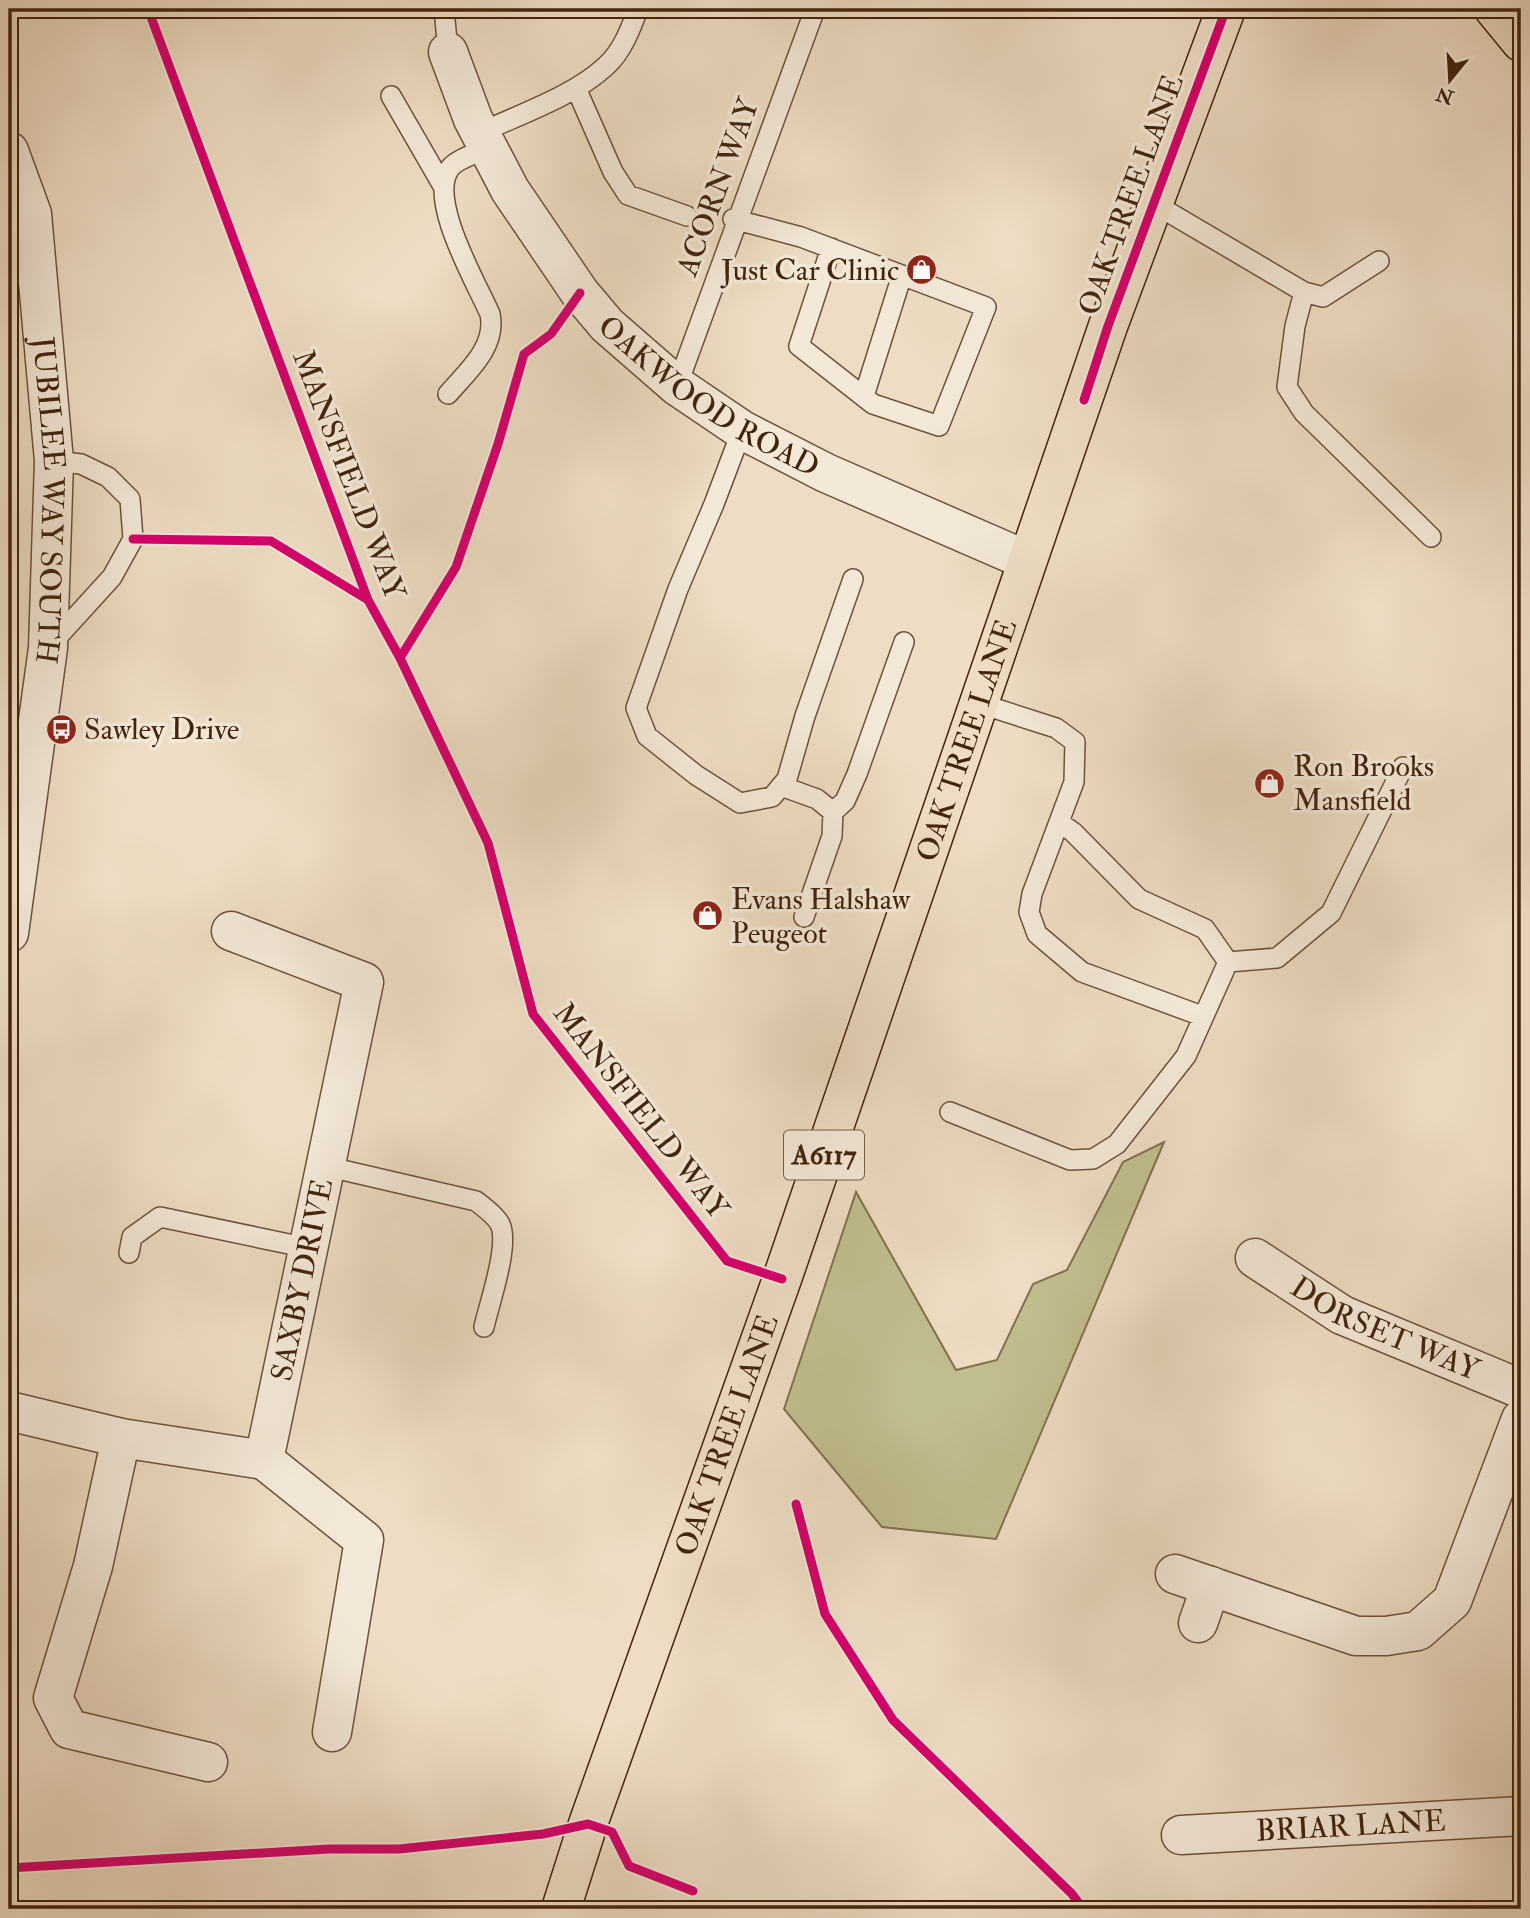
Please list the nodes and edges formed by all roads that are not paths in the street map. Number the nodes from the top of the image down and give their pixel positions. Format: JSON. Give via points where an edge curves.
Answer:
{"nodes":[{"id":1,"x":444,"y":9,"type":"edge"},
{"id":2,"x":638,"y":9,"type":"edge"},
{"id":3,"x":815,"y":9,"type":"edge"},
{"id":4,"x":1227,"y":9,"type":"edge"},
{"id":5,"x":1494,"y":9,"type":"edge"},
{"id":6,"x":1521,"y":42,"type":"edge"},
{"id":7,"x":449,"y":52,"type":"joint"},
{"id":8,"x":576,"y":88,"type":"junction"},
{"id":9,"x":391,"y":96,"type":"dead end"},
{"id":10,"x":484,"y":140,"type":"junction"},
{"id":11,"x":9,"y":151,"type":"edge"},
{"id":12,"x":443,"y":186,"type":"junction"},
{"id":13,"x":1153,"y":203,"type":"junction"},
{"id":14,"x":687,"y":216,"type":"dead end"},
{"id":15,"x":735,"y":220,"type":"junction"},
{"id":16,"x":831,"y":248,"type":"junction"},
{"id":17,"x":1379,"y":261,"type":"dead end"},
{"id":18,"x":902,"y":275,"type":"junction"},
{"id":19,"x":1304,"y":292,"type":"junction"},
{"id":20,"x":677,"y":386,"type":"junction"},
{"id":21,"x":448,"y":394,"type":"dead end"},
{"id":22,"x":864,"y":396,"type":"junction"},
{"id":23,"x":742,"y":430,"type":"junction"},
{"id":24,"x":54,"y":461,"type":"junction"},
{"id":25,"x":1431,"y":537,"type":"dead end"},
{"id":26,"x":1026,"y":560,"type":"junction"},
{"id":27,"x":853,"y":579,"type":"dead end"},
{"id":28,"x":904,"y":642,"type":"dead end"},
{"id":29,"x":48,"y":648,"type":"junction"},
{"id":30,"x":978,"y":703,"type":"junction"},
{"id":31,"x":1403,"y":766,"type":"dead end"},
{"id":32,"x":781,"y":786,"type":"junction"},
{"id":33,"x":834,"y":812,"type":"junction"},
{"id":34,"x":1059,"y":823,"type":"junction"},
{"id":35,"x":15,"y":838,"type":"edge"},
{"id":36,"x":11,"y":888,"type":"edge"},
{"id":37,"x":804,"y":917,"type":"dead end"},
{"id":38,"x":231,"y":931,"type":"dead end"},
{"id":39,"x":9,"y":933,"type":"edge"},
{"id":40,"x":1228,"y":962,"type":"junction"},
{"id":41,"x":1202,"y":1016,"type":"junction"},
{"id":42,"x":950,"y":1112,"type":"dead end"},
{"id":43,"x":325,"y":1166,"type":"junction"},
{"id":44,"x":308,"y":1248,"type":"junction"},
{"id":45,"x":129,"y":1253,"type":"dead end"},
{"id":46,"x":1255,"y":1258,"type":"dead end"},
{"id":47,"x":484,"y":1327,"type":"dead end"},
{"id":48,"x":1521,"y":1389,"type":"edge"},
{"id":49,"x":9,"y":1411,"type":"edge"},
{"id":50,"x":1521,"y":1419,"type":"edge"},
{"id":51,"x":121,"y":1438,"type":"junction"},
{"id":52,"x":264,"y":1460,"type":"junction"},
{"id":53,"x":1175,"y":1574,"type":"dead end"},
{"id":54,"x":1211,"y":1586,"type":"junction"},
{"id":55,"x":1198,"y":1623,"type":"dead end"},
{"id":56,"x":332,"y":1732,"type":"dead end"},
{"id":57,"x":208,"y":1762,"type":"dead end"},
{"id":58,"x":1521,"y":1816,"type":"edge"},
{"id":59,"x":1181,"y":1835,"type":"dead end"},
{"id":60,"x":561,"y":1909,"type":"edge"}],
"edges":[{"from":1,"to":7,"type":"lane"},
{"from":2,"to":8,"type":"lane","via":[[629,34],[608,65]]},
{"from":3,"to":15,"type":"lane","name":"ACORN WAY"},
{"from":4,"to":13,"type":"main road","name":"OAK TREE LANE","number":"A6117"},
{"from":5,"to":6,"type":"main road"},
{"from":7,"to":10,"type":"street","name":"OAKWOOD ROAD"},
{"from":8,"to":10,"type":"lane"},
{"from":8,"to":14,"type":"lane","via":[[628,195]]},
{"from":9,"to":12,"type":"lane"},
{"from":10,"to":12,"type":"lane","via":[[451,167]]},
{"from":10,"to":20,"type":"street","name":"OAKWOOD ROAD","via":[[510,190],[580,293],[607,325]]},
{"from":11,"to":24,"type":"street","name":"JUBILEE WAY SOUTH","via":[[33,214]]},
{"from":12,"to":21,"type":"lane","via":[[445,214],[492,323],[485,349]]},
{"from":13,"to":19,"type":"lane"},
{"from":13,"to":26,"type":"main road","name":"OAK TREE LANE","number":"A6117"},
{"from":15,"to":16,"type":"lane"},
{"from":15,"to":20,"type":"lane","name":"ACORN WAY"},
{"from":16,"to":18,"type":"lane"},
{"from":16,"to":22,"type":"lane","via":[[799,346]]},
{"from":17,"to":19,"type":"lane","via":[[1323,297]]},
{"from":18,"to":22,"type":"lane"},
{"from":18,"to":22,"type":"lane","via":[[986,307],[939,426],[873,404]]},
{"from":19,"to":25,"type":"lane","via":[[1287,387],[1304,412]]},
{"from":20,"to":23,"type":"street","name":"OAKWOOD ROAD"},
{"from":23,"to":26,"type":"street","name":"OAKWOOD ROAD","via":[[826,474]]},
{"from":23,"to":32,"type":"lane","via":[[636,708],[647,736],[740,803],[772,797]]},
{"from":24,"to":29,"type":"street","name":"JUBILEE WAY SOUTH"},
{"from":24,"to":29,"type":"lane","via":[[81,464],[108,477],[130,499],[133,539],[112,577]]},
{"from":26,"to":30,"type":"main road","name":"OAK TREE LANE","number":"A6117"},
{"from":27,"to":32,"type":"lane"},
{"from":28,"to":33,"type":"lane","via":[[857,774],[845,801]]},
{"from":29,"to":35,"type":"street","name":"JUBILEE WAY SOUTH"},
{"from":30,"to":34,"type":"lane","via":[[1056,728],[1075,742],[1074,782]]},
{"from":30,"to":60,"type":"main road","name":"OAK TREE LANE","number":"A6117"},
{"from":31,"to":40,"type":"lane","via":[[1331,913],[1277,958]]},
{"from":32,"to":33,"type":"lane","via":[[817,799]]},
{"from":33,"to":37,"type":"lane","via":[[832,836]]},
{"from":34,"to":40,"type":"lane","via":[[1139,899],[1205,929]]},
{"from":34,"to":41,"type":"lane","via":[[1032,894],[1029,912],[1037,934],[1083,972]]},
{"from":35,"to":36,"type":"street","name":"JUBILEE WAY SOUTH"},
{"from":36,"to":39,"type":"street","name":"JUBILEE WAY SOUTH"},
{"from":38,"to":43,"type":"street","name":"SAXBY DRIVE","via":[[364,982]]},
{"from":40,"to":41,"type":"lane"},
{"from":41,"to":42,"type":"lane","via":[[1186,1056],[1117,1144],[1093,1160],[1070,1160]]},
{"from":43,"to":44,"type":"street","name":"SAXBY DRIVE"},
{"from":43,"to":47,"type":"lane","via":[[476,1201],[488,1211],[500,1224],[504,1242]]},
{"from":44,"to":45,"type":"lane","via":[[160,1217],[132,1237]]},
{"from":44,"to":52,"type":"street","name":"SAXBY DRIVE"},
{"from":46,"to":48,"type":"street","name":"DORSET WAY","via":[[1342,1315]]},
{"from":49,"to":51,"type":"street"},
{"from":50,"to":54,"type":"street","via":[[1451,1601],[1418,1631],[1356,1636]]},
{"from":51,"to":52,"type":"street"},
{"from":51,"to":57,"type":"street","via":[[93,1566],[53,1698],[69,1729]]},
{"from":52,"to":56,"type":"street","via":[[364,1540]]},
{"from":53,"to":54,"type":"street"},
{"from":54,"to":55,"type":"street"},
{"from":58,"to":59,"type":"street","name":"BRIAR LANE"}]}
